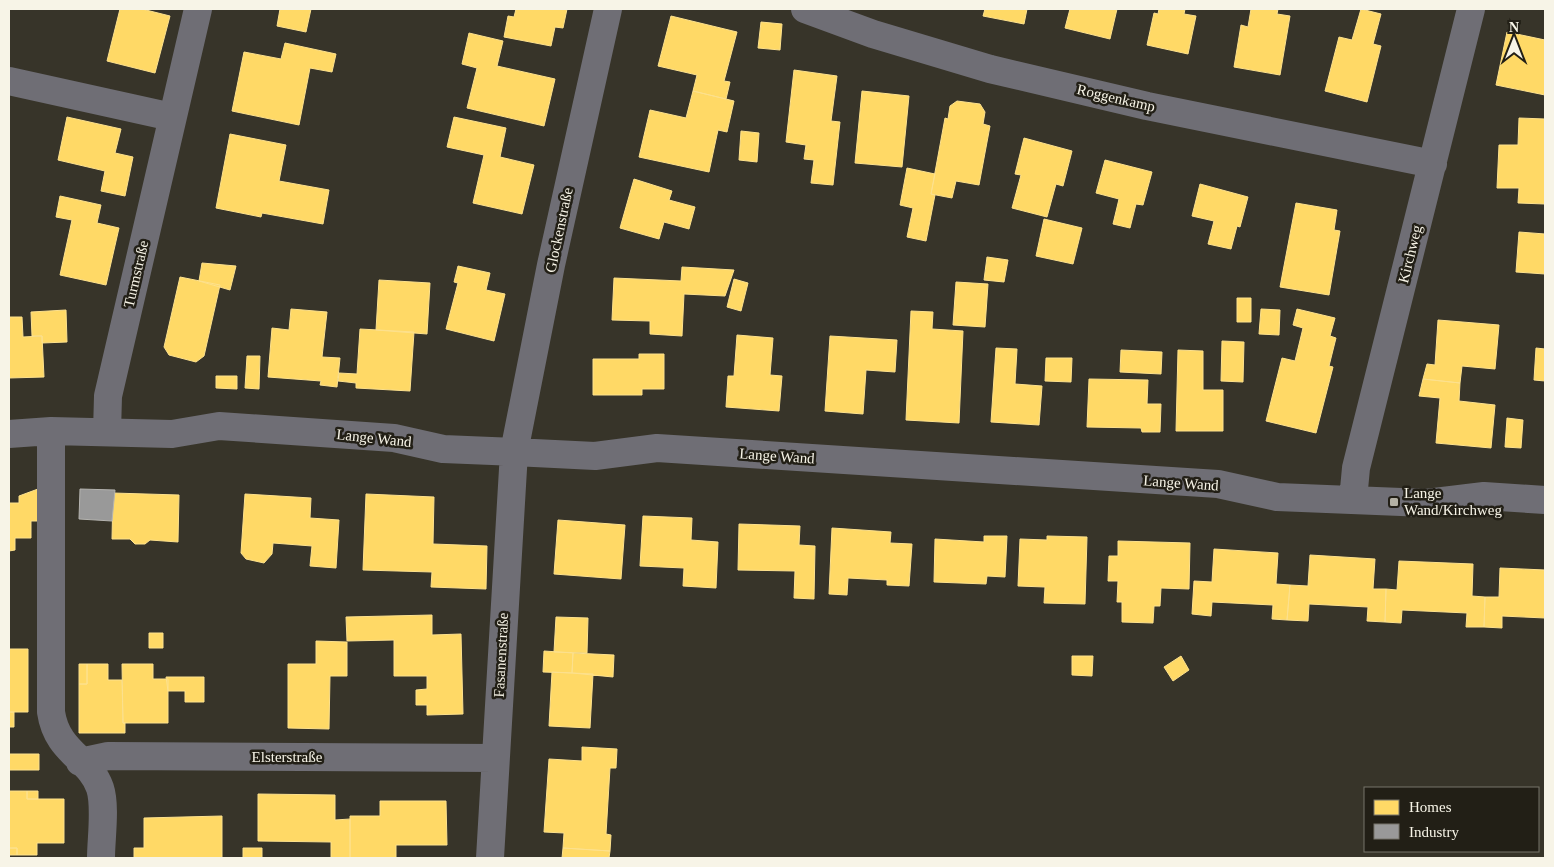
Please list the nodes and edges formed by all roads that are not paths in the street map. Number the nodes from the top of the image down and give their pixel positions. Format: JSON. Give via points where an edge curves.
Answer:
{"nodes":[{"id":1,"x":198,"y":9,"type":"edge"},
{"id":2,"x":608,"y":9,"type":"edge"},
{"id":3,"x":805,"y":9,"type":"edge"},
{"id":4,"x":1471,"y":9,"type":"edge"},
{"id":5,"x":9,"y":81,"type":"edge"},
{"id":6,"x":172,"y":116,"type":"junction"},
{"id":7,"x":1433,"y":164,"type":"junction"},
{"id":8,"x":52,"y":431,"type":"junction"},
{"id":9,"x":107,"y":432,"type":"junction"},
{"id":10,"x":9,"y":434,"type":"edge"},
{"id":11,"x":514,"y":452,"type":"junction"},
{"id":12,"x":1353,"y":500,"type":"junction"},
{"id":13,"x":1545,"y":500,"type":"edge"},
{"id":14,"x":495,"y":758,"type":"junction"},
{"id":15,"x":80,"y":762,"type":"junction"},
{"id":16,"x":101,"y":858,"type":"edge"},
{"id":17,"x":490,"y":858,"type":"edge"}],
"edges":[{"from":1,"to":6,"type":"street","name":"Turmstraße"},
{"from":2,"to":11,"type":"street","name":"Glockenstraße","via":[[551,265]]},
{"from":3,"to":7,"type":"street","name":"Roggenkamp","via":[[873,34],[990,69],[1147,106]]},
{"from":4,"to":7,"type":"street","name":"Kirchweg"},
{"from":5,"to":6,"type":"street"},
{"from":6,"to":9,"type":"street","name":"Turmstraße","via":[[108,396]]},
{"from":7,"to":12,"type":"street","name":"Kirchweg","via":[[1356,468]]},
{"from":8,"to":9,"type":"street","name":"Lange Wand"},
{"from":8,"to":10,"type":"street","name":"Lange Wand"},
{"from":8,"to":15,"type":"street","via":[[51,712],[60,740]]},
{"from":9,"to":11,"type":"street","name":"Lange Wand","via":[[172,434],[219,426],[394,438],[443,449]]},
{"from":11,"to":12,"type":"street","name":"Lange Wand","via":[[595,456],[657,448],[1218,484],[1277,497]]},
{"from":11,"to":14,"type":"street","name":"Fasanenstraße"},
{"from":12,"to":13,"type":"street","name":"Lange Wand","via":[[1426,503],[1484,496]]},
{"from":14,"to":15,"type":"street","name":"Elsterstraße","via":[[108,756]]},
{"from":14,"to":17,"type":"street","name":"Fasanenstraße"},
{"from":15,"to":16,"type":"street","via":[[95,778],[100,789]]}]}
